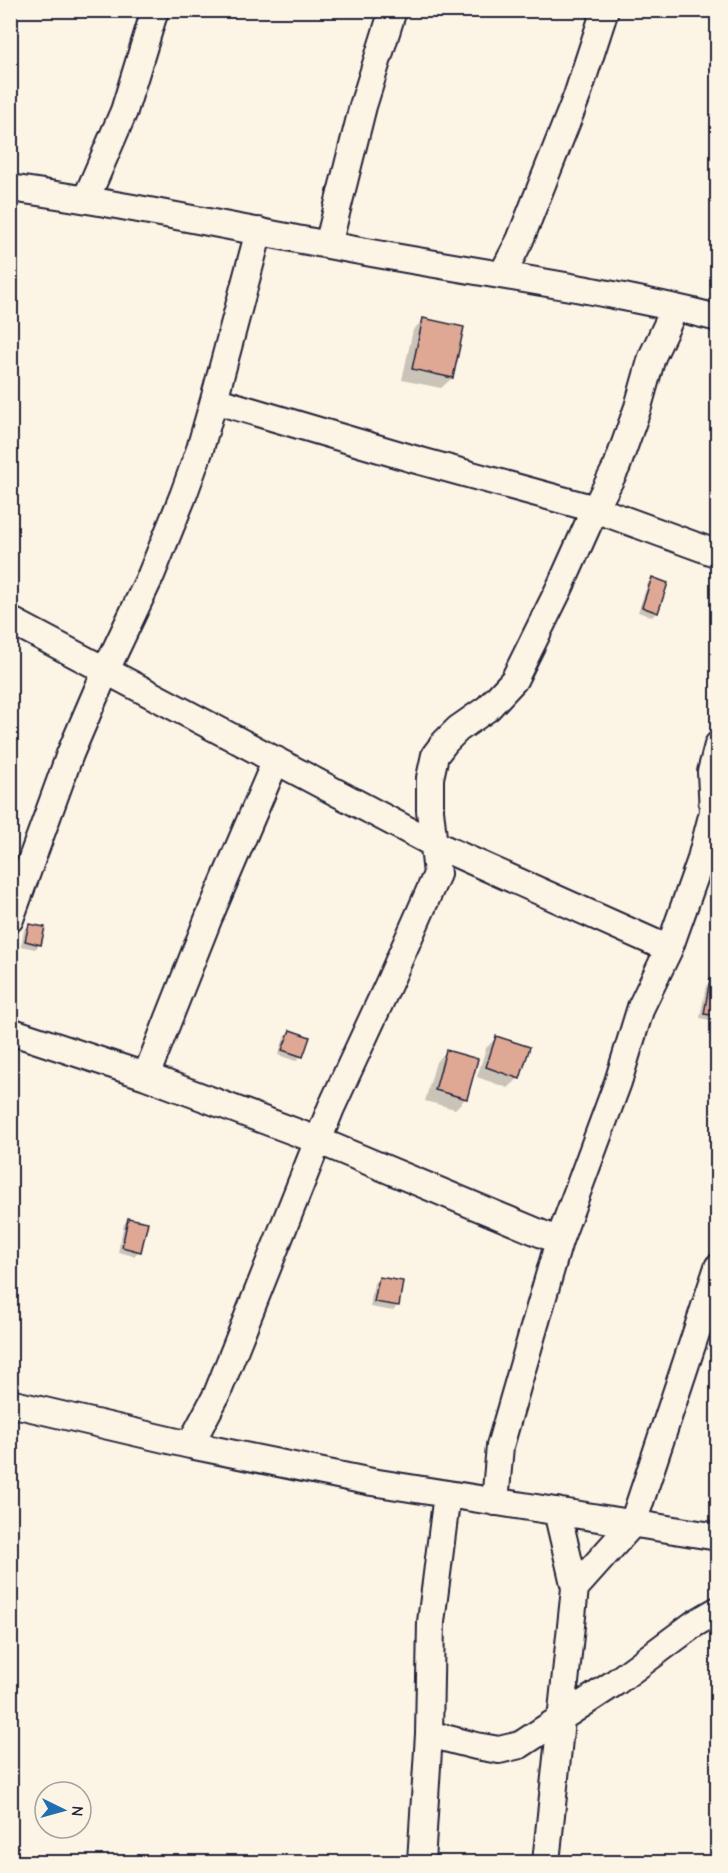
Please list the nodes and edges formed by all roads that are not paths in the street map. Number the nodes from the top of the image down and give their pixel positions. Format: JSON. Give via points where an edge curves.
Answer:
{"nodes":[{"id":1,"x":155,"y":10,"type":"edge"},
{"id":2,"x":393,"y":10,"type":"edge"},
{"id":3,"x":605,"y":10,"type":"edge"},
{"id":4,"x":10,"y":188,"type":"edge"},
{"id":5,"x":86,"y":199,"type":"junction"},
{"id":6,"x":259,"y":231,"type":"junction"},
{"id":7,"x":328,"y":245,"type":"junction"},
{"id":8,"x":502,"y":275,"type":"junction"},
{"id":9,"x":675,"y":308,"type":"junction"},
{"id":10,"x":717,"y":318,"type":"edge"},
{"id":11,"x":214,"y":400,"type":"junction"},
{"id":12,"x":595,"y":509,"type":"junction"},
{"id":13,"x":717,"y":554,"type":"edge"},
{"id":14,"x":10,"y":620,"type":"edge"},
{"id":15,"x":106,"y":670,"type":"junction"},
{"id":16,"x":717,"y":745,"type":"edge"},
{"id":17,"x":276,"y":760,"type":"junction"},
{"id":18,"x":434,"y":844,"type":"junction"},
{"id":19,"x":10,"y":919,"type":"edge"},
{"id":20,"x":669,"y":949,"type":"junction"},
{"id":21,"x":10,"y":1031,"type":"edge"},
{"id":22,"x":146,"y":1076,"type":"junction"},
{"id":23,"x":317,"y":1140,"type":"junction"},
{"id":24,"x":559,"y":1241,"type":"junction"},
{"id":25,"x":717,"y":1267,"type":"edge"},
{"id":26,"x":10,"y":1403,"type":"edge"},
{"id":27,"x":190,"y":1445,"type":"junction"},
{"id":28,"x":447,"y":1494,"type":"junction"},
{"id":29,"x":495,"y":1502,"type":"junction"},
{"id":30,"x":557,"y":1511,"type":"junction"},
{"id":31,"x":633,"y":1523,"type":"junction"},
{"id":32,"x":717,"y":1537,"type":"edge"},
{"id":33,"x":575,"y":1588,"type":"junction"},
{"id":34,"x":717,"y":1610,"type":"edge"},
{"id":35,"x":560,"y":1719,"type":"junction"},
{"id":36,"x":429,"y":1734,"type":"junction"},
{"id":37,"x":421,"y":1863,"type":"edge"},
{"id":38,"x":546,"y":1863,"type":"edge"}],
"edges":[{"from":1,"to":5,"type":"street","via":[[124,111]]},
{"from":2,"to":7,"type":"street","via":[[363,106]]},
{"from":3,"to":8,"type":"street","via":[[577,96],[520,240]]},
{"from":4,"to":5,"type":"street"},
{"from":5,"to":6,"type":"street"},
{"from":6,"to":7,"type":"street"},
{"from":6,"to":11,"type":"street"},
{"from":7,"to":8,"type":"street"},
{"from":8,"to":9,"type":"street"},
{"from":9,"to":10,"type":"street"},
{"from":9,"to":12,"type":"street","via":[[652,357],[617,465]]},
{"from":11,"to":12,"type":"street"},
{"from":11,"to":15,"type":"street","via":[[200,449],[152,575]]},
{"from":12,"to":13,"type":"street"},
{"from":12,"to":18,"type":"street","via":[[514,680],[488,708],[458,729],[435,755],[430,778]]},
{"from":14,"to":15,"type":"street"},
{"from":15,"to":17,"type":"street"},
{"from":15,"to":19,"type":"street","via":[[70,754]]},
{"from":16,"to":20,"type":"street","via":[[711,772],[713,812]]},
{"from":17,"to":18,"type":"street"},
{"from":17,"to":22,"type":"street"},
{"from":18,"to":20,"type":"street"},
{"from":18,"to":23,"type":"street","via":[[437,874],[430,892]]},
{"from":20,"to":24,"type":"street","via":[[641,1007],[618,1083]]},
{"from":21,"to":22,"type":"street"},
{"from":22,"to":23,"type":"street"},
{"from":23,"to":24,"type":"street"},
{"from":23,"to":27,"type":"street","via":[[217,1394]]},
{"from":24,"to":29,"type":"street","via":[[500,1446]]},
{"from":25,"to":31,"type":"street"},
{"from":26,"to":27,"type":"street"},
{"from":27,"to":28,"type":"street"},
{"from":28,"to":29,"type":"street"},
{"from":28,"to":36,"type":"street","via":[[431,1622]]},
{"from":29,"to":30,"type":"street"},
{"from":30,"to":31,"type":"street"},
{"from":30,"to":33,"type":"street"},
{"from":31,"to":32,"type":"street"},
{"from":31,"to":33,"type":"street"},
{"from":33,"to":35,"type":"street"},
{"from":34,"to":35,"type":"street"},
{"from":35,"to":36,"type":"street","via":[[520,1745],[499,1750]]},
{"from":35,"to":38,"type":"street"},
{"from":36,"to":37,"type":"street"}]}
